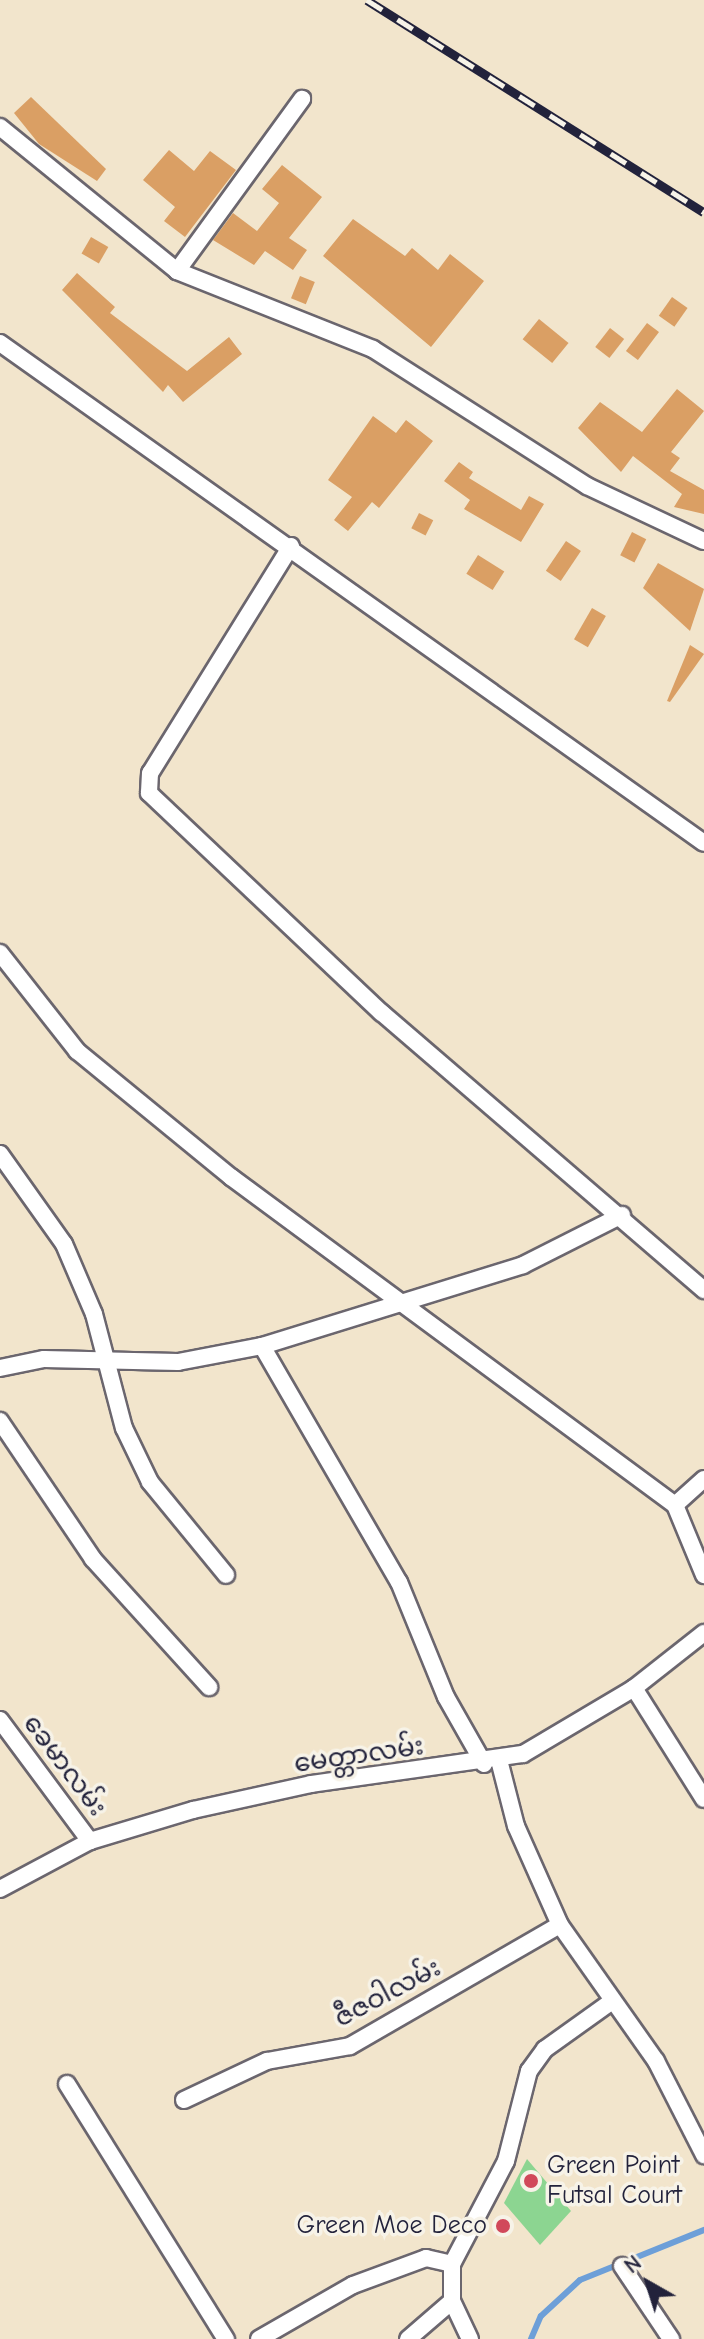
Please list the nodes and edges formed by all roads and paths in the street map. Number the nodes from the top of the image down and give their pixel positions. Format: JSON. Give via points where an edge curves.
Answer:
{"nodes":[{"id":1,"x":302,"y":99,"type":"dead end"},
{"id":2,"x":0,"y":127,"type":"edge"},
{"id":3,"x":177,"y":271,"type":"junction"},
{"id":4,"x":0,"y":343,"type":"edge"},
{"id":5,"x":704,"y":541,"type":"edge"},
{"id":6,"x":291,"y":546,"type":"junction"},
{"id":7,"x":704,"y":843,"type":"edge"},
{"id":8,"x":0,"y":953,"type":"edge"},
{"id":9,"x":0,"y":1154,"type":"edge"},
{"id":10,"x":622,"y":1215,"type":"junction"},
{"id":11,"x":704,"y":1290,"type":"edge"},
{"id":12,"x":397,"y":1302,"type":"junction"},
{"id":13,"x":262,"y":1346,"type":"junction"},
{"id":14,"x":105,"y":1359,"type":"junction"},
{"id":15,"x":0,"y":1368,"type":"edge"},
{"id":16,"x":0,"y":1421,"type":"edge"},
{"id":17,"x":704,"y":1479,"type":"edge"},
{"id":18,"x":675,"y":1505,"type":"junction"},
{"id":19,"x":226,"y":1575,"type":"dead end"},
{"id":20,"x":704,"y":1575,"type":"edge"},
{"id":21,"x":704,"y":1633,"type":"edge"},
{"id":22,"x":209,"y":1687,"type":"dead end"},
{"id":23,"x":634,"y":1688,"type":"junction"},
{"id":24,"x":0,"y":1720,"type":"edge"},
{"id":25,"x":491,"y":1762,"type":"junction"},
{"id":26,"x":704,"y":1799,"type":"edge"},
{"id":27,"x":90,"y":1841,"type":"junction"},
{"id":28,"x":0,"y":1889,"type":"edge"},
{"id":29,"x":560,"y":1925,"type":"junction"},
{"id":30,"x":611,"y":2002,"type":"junction"},
{"id":31,"x":67,"y":2084,"type":"dead end"},
{"id":32,"x":184,"y":2100,"type":"dead end"},
{"id":33,"x":704,"y":2155,"type":"edge"},
{"id":34,"x":452,"y":2264,"type":"junction"},
{"id":35,"x":622,"y":2266,"type":"dead end"},
{"id":36,"x":452,"y":2301,"type":"junction"},
{"id":37,"x":226,"y":2339,"type":"edge"},
{"id":38,"x":259,"y":2339,"type":"edge"},
{"id":39,"x":408,"y":2339,"type":"edge"},
{"id":40,"x":470,"y":2339,"type":"edge"},
{"id":41,"x":671,"y":2339,"type":"edge"}],
"edges":[{"from":1,"to":3,"type":"street"},
{"from":2,"to":3,"type":"street"},
{"from":3,"to":5,"type":"street","via":[[373,349],[587,486]]},
{"from":4,"to":6,"type":"street"},
{"from":6,"to":7,"type":"street"},
{"from":6,"to":10,"type":"street","via":[[150,773],[149,793],[382,1013]]},
{"from":8,"to":12,"type":"street","via":[[77,1051]]},
{"from":9,"to":14,"type":"street","via":[[64,1244]]},
{"from":10,"to":11,"type":"street"},
{"from":10,"to":12,"type":"street","via":[[523,1265]]},
{"from":12,"to":13,"type":"street"},
{"from":12,"to":18,"type":"street"},
{"from":13,"to":14,"type":"street","via":[[178,1362]]},
{"from":13,"to":25,"type":"street","via":[[399,1582],[446,1697]]},
{"from":14,"to":15,"type":"street","via":[[44,1359]]},
{"from":14,"to":19,"type":"street","via":[[124,1428],[150,1482]]},
{"from":16,"to":22,"type":"street","via":[[93,1559]]},
{"from":17,"to":18,"type":"street"},
{"from":18,"to":20,"type":"street"},
{"from":21,"to":23,"type":"street","name":"မေတ္တာလမ်း"},
{"from":23,"to":25,"type":"street","name":"မေတ္တာလမ်း","via":[[549,1744]]},
{"from":23,"to":26,"type":"street"},
{"from":24,"to":27,"type":"street","name":"ခေမာလမ်း"},
{"from":25,"to":27,"type":"street","name":"မေတ္တာလမ်း","via":[[311,1784]]},
{"from":25,"to":29,"type":"street"},
{"from":27,"to":28,"type":"street","name":"မေတ္တာလမ်း"},
{"from":29,"to":30,"type":"street"},
{"from":29,"to":32,"type":"street","name":"ဇီဇဝါလမ်း","via":[[350,2046],[267,2061]]},
{"from":30,"to":33,"type":"street","via":[[664,2073]]},
{"from":30,"to":34,"type":"street","via":[[545,2049],[529,2071],[506,2161]]},
{"from":31,"to":37,"type":"street"},
{"from":34,"to":36,"type":"street"},
{"from":34,"to":38,"type":"street","via":[[426,2258],[353,2285]]},
{"from":35,"to":41,"type":"street"},
{"from":36,"to":39,"type":"street"},
{"from":36,"to":40,"type":"street"}]}
